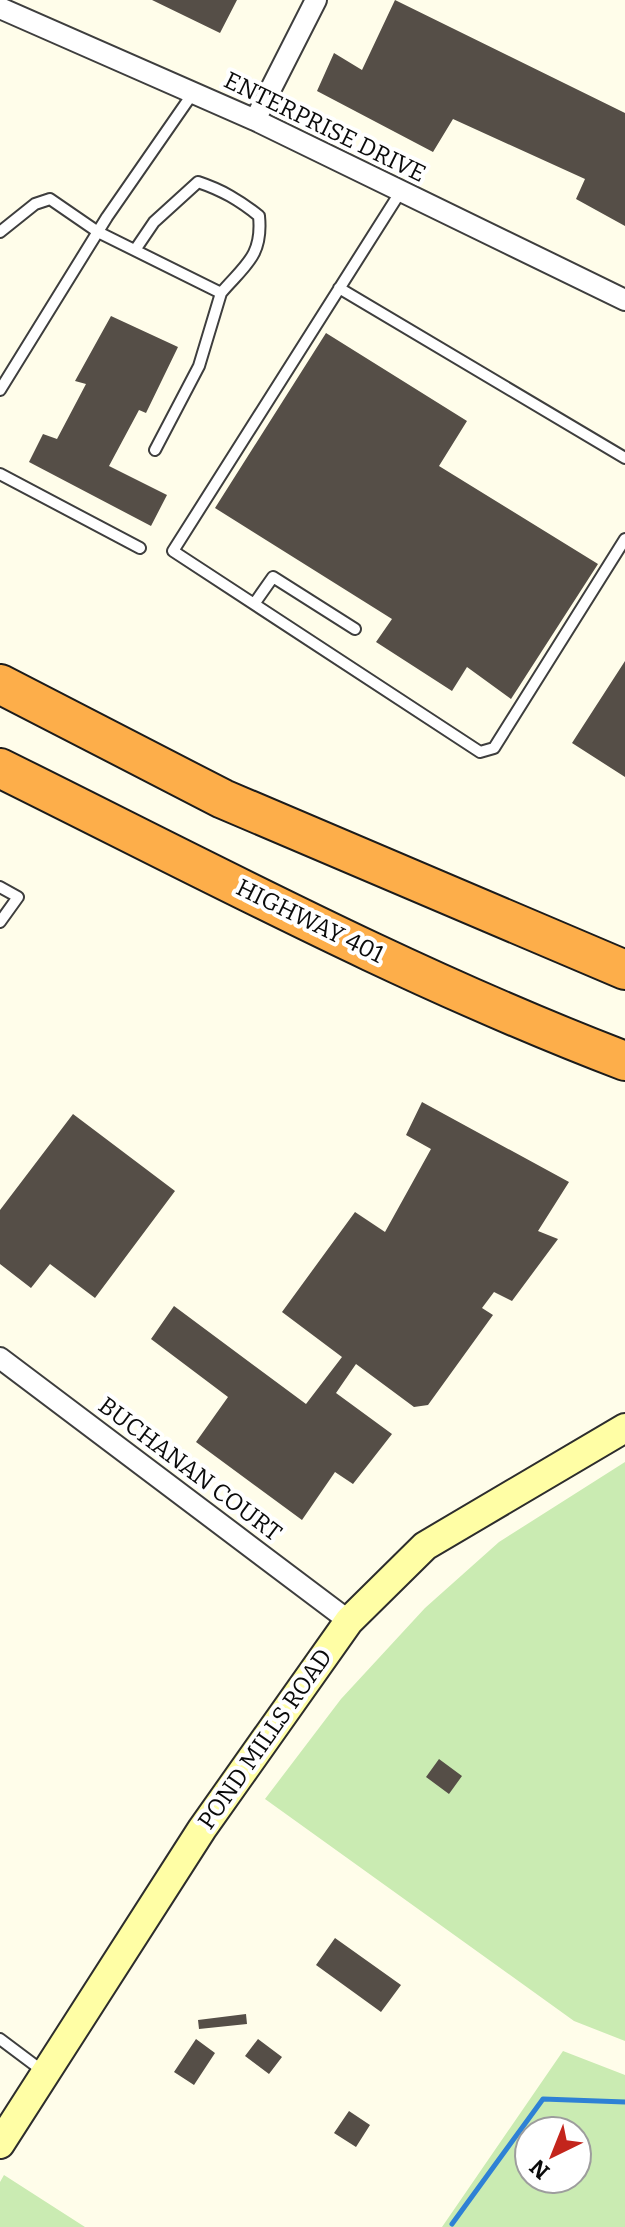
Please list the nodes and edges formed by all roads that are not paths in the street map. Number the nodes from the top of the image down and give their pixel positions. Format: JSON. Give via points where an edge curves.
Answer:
{"nodes":[{"id":1,"x":316,"y":0,"type":"edge"},
{"id":2,"x":0,"y":8,"type":"edge"},
{"id":3,"x":193,"y":93,"type":"junction"},
{"id":4,"x":255,"y":120,"type":"junction"},
{"id":5,"x":401,"y":191,"type":"junction"},
{"id":6,"x":0,"y":232,"type":"edge"},
{"id":7,"x":98,"y":232,"type":"junction"},
{"id":8,"x":135,"y":250,"type":"junction"},
{"id":9,"x":339,"y":288,"type":"junction"},
{"id":10,"x":221,"y":293,"type":"junction"},
{"id":11,"x":625,"y":300,"type":"edge"},
{"id":12,"x":0,"y":390,"type":"edge"},
{"id":13,"x":155,"y":450,"type":"dead end"},
{"id":14,"x":625,"y":458,"type":"edge"},
{"id":15,"x":0,"y":474,"type":"edge"},
{"id":16,"x":625,"y":539,"type":"edge"},
{"id":17,"x":140,"y":548,"type":"dead end"},
{"id":18,"x":254,"y":604,"type":"junction"},
{"id":19,"x":355,"y":629,"type":"dead end"},
{"id":20,"x":0,"y":684,"type":"edge"},
{"id":21,"x":0,"y":768,"type":"edge"},
{"id":22,"x":0,"y":887,"type":"edge"},
{"id":23,"x":0,"y":922,"type":"edge"},
{"id":24,"x":625,"y":970,"type":"edge"},
{"id":25,"x":625,"y":1061,"type":"edge"},
{"id":26,"x":0,"y":1358,"type":"edge"},
{"id":27,"x":625,"y":1428,"type":"edge"},
{"id":28,"x":349,"y":1621,"type":"junction"},
{"id":29,"x":0,"y":2039,"type":"edge"},
{"id":30,"x":45,"y":2073,"type":"junction"},
{"id":31,"x":0,"y":2144,"type":"edge"}],
"edges":[{"from":1,"to":4,"type":"street"},
{"from":2,"to":3,"type":"street","name":"ENTERPRISE DRIVE"},
{"from":3,"to":4,"type":"street","name":"ENTERPRISE DRIVE"},
{"from":3,"to":7,"type":"lane"},
{"from":4,"to":5,"type":"street","name":"ENTERPRISE DRIVE"},
{"from":5,"to":9,"type":"lane"},
{"from":5,"to":11,"type":"street","name":"ENTERPRISE DRIVE"},
{"from":6,"to":7,"type":"lane","via":[[35,204],[50,199]]},
{"from":7,"to":8,"type":"lane"},
{"from":7,"to":12,"type":"lane"},
{"from":8,"to":10,"type":"lane"},
{"from":8,"to":10,"type":"lane","via":[[154,222],[198,182],[237,198],[259,216],[261,238],[256,253]]},
{"from":9,"to":14,"type":"lane"},
{"from":9,"to":18,"type":"lane","via":[[173,551]]},
{"from":10,"to":13,"type":"lane","via":[[199,366]]},
{"from":15,"to":17,"type":"lane"},
{"from":16,"to":18,"type":"lane","via":[[494,748],[480,752]]},
{"from":18,"to":19,"type":"lane","via":[[273,577]]},
{"from":20,"to":24,"type":"highway","via":[[223,799]]},
{"from":21,"to":25,"type":"highway","name":"HIGHWAY 401","via":[[452,989]]},
{"from":22,"to":23,"type":"lane","via":[[18,897]]},
{"from":26,"to":28,"type":"street","name":"BUCHANAN COURT"},
{"from":27,"to":28,"type":"main road","name":"POND MILLS ROAD","via":[[425,1546]]},
{"from":28,"to":30,"type":"main road","name":"POND MILLS ROAD","via":[[202,1829]]},
{"from":29,"to":30,"type":"lane"},
{"from":30,"to":31,"type":"main road","name":"POND MILLS ROAD"}]}
